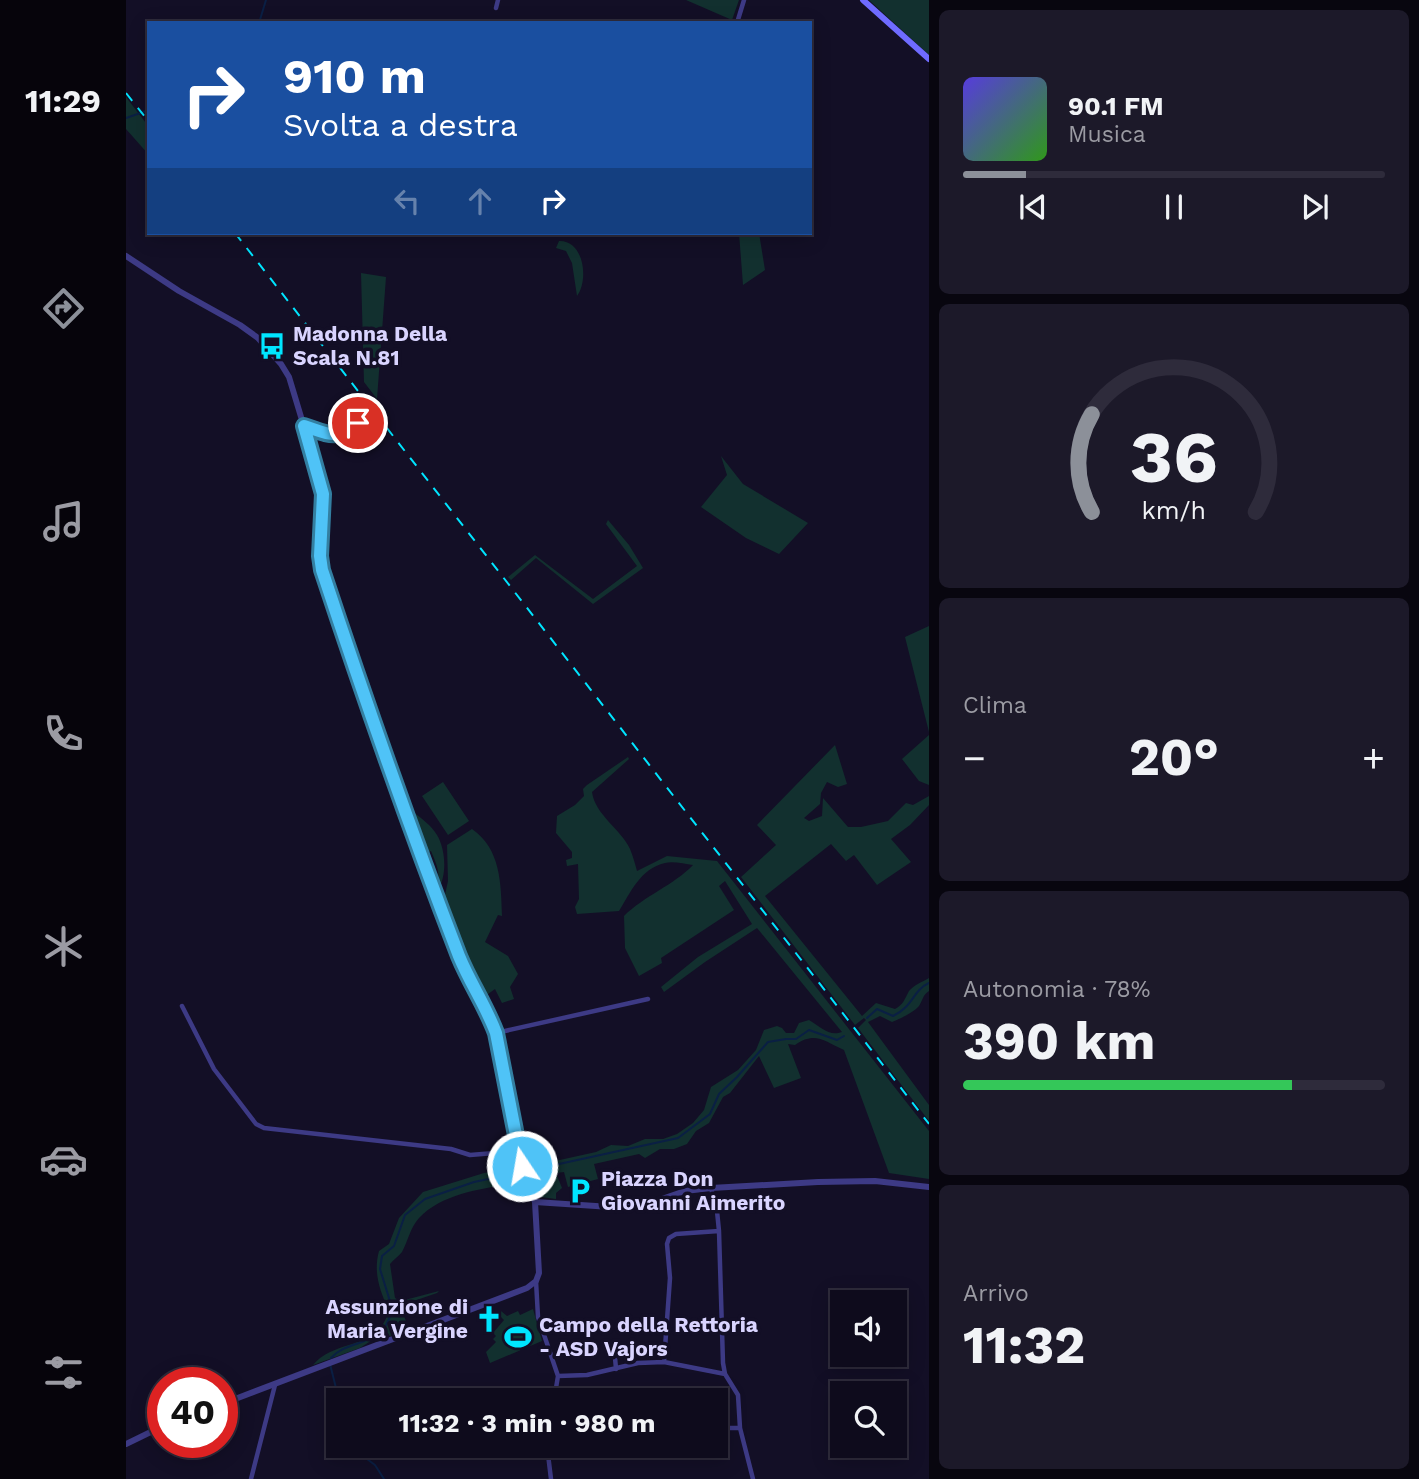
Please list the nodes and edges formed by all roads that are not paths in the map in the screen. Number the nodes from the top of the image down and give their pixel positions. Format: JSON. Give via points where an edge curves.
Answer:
{"nodes":[{"id":1,"x":498,"y":0,"type":"edge"},
{"id":2,"x":744,"y":0,"type":"edge"},
{"id":3,"x":863,"y":0,"type":"edge"},
{"id":4,"x":496,"y":8,"type":"dead end"},
{"id":5,"x":738,"y":21,"type":"edge"},
{"id":6,"x":929,"y":59,"type":"edge"},
{"id":7,"x":126,"y":256,"type":"edge"},
{"id":8,"x":370,"y":414,"type":"dead end"},
{"id":9,"x":304,"y":426,"type":"junction"},
{"id":10,"x":648,"y":999,"type":"dead end"},
{"id":11,"x":183,"y":1006,"type":"dead end"},
{"id":12,"x":496,"y":1033,"type":"junction"},
{"id":13,"x":518,"y":1151,"type":"junction"},
{"id":14,"x":929,"y":1187,"type":"edge"},
{"id":15,"x":711,"y":1188,"type":"junction"},
{"id":16,"x":535,"y":1202,"type":"junction"},
{"id":17,"x":719,"y":1231,"type":"junction"},
{"id":18,"x":536,"y":1281,"type":"junction"},
{"id":19,"x":614,"y":1346,"type":"dead end"},
{"id":20,"x":664,"y":1362,"type":"junction"},
{"id":21,"x":616,"y":1369,"type":"junction"},
{"id":22,"x":725,"y":1374,"type":"junction"},
{"id":23,"x":558,"y":1376,"type":"junction"},
{"id":24,"x":275,"y":1385,"type":"junction"},
{"id":25,"x":556,"y":1388,"type":"edge"},
{"id":26,"x":238,"y":1398,"type":"edge"},
{"id":27,"x":728,"y":1428,"type":"edge"},
{"id":28,"x":740,"y":1428,"type":"junction"},
{"id":29,"x":147,"y":1434,"type":"edge"},
{"id":30,"x":126,"y":1444,"type":"edge"},
{"id":31,"x":548,"y":1458,"type":"edge"},
{"id":32,"x":251,"y":1479,"type":"edge"},
{"id":33,"x":551,"y":1479,"type":"edge"},
{"id":34,"x":753,"y":1479,"type":"edge"}],
"edges":[{"from":1,"to":4,"type":"street"},
{"from":2,"to":5,"type":"street"},
{"from":3,"to":6,"type":"main road"},
{"from":7,"to":9,"type":"street","via":[[258,338],[289,377]]},
{"from":8,"to":9,"type":"street","via":[[341,435]]},
{"from":9,"to":12,"type":"street","via":[[323,494],[322,570],[461,960]]},
{"from":10,"to":12,"type":"street"},
{"from":11,"to":13,"type":"street","via":[[214,1069],[256,1124],[264,1128],[470,1155]]},
{"from":12,"to":13,"type":"street"},
{"from":13,"to":16,"type":"street"},
{"from":14,"to":15,"type":"street","via":[[875,1181]]},
{"from":15,"to":16,"type":"street","via":[[626,1208]]},
{"from":15,"to":17,"type":"street"},
{"from":16,"to":18,"type":"street"},
{"from":17,"to":20,"type":"street","via":[[669,1238]]},
{"from":17,"to":22,"type":"street"},
{"from":18,"to":23,"type":"street","via":[[538,1317]]},
{"from":18,"to":24,"type":"street"},
{"from":19,"to":21,"type":"street"},
{"from":20,"to":21,"type":"street"},
{"from":20,"to":22,"type":"street"},
{"from":21,"to":23,"type":"street"},
{"from":22,"to":28,"type":"street","via":[[738,1395]]},
{"from":23,"to":25,"type":"street"},
{"from":24,"to":26,"type":"street"},
{"from":24,"to":32,"type":"street"},
{"from":27,"to":28,"type":"street"},
{"from":28,"to":34,"type":"street"},
{"from":29,"to":30,"type":"street"},
{"from":31,"to":33,"type":"street"}]}
